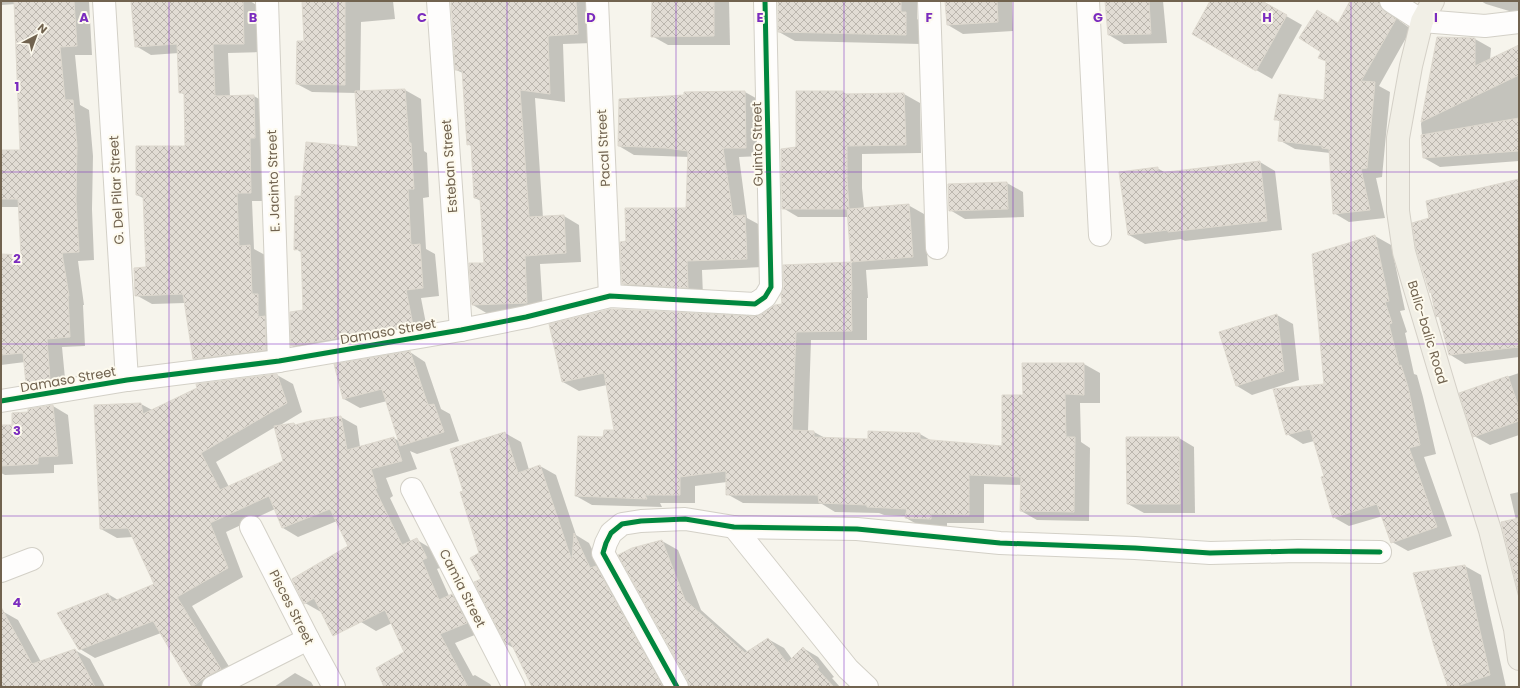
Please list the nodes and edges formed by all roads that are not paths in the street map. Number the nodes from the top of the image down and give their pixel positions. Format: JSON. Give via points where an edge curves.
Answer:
{"nodes":[{"id":1,"x":104,"y":1,"type":"edge"},
{"id":2,"x":267,"y":1,"type":"edge"},
{"id":3,"x":438,"y":1,"type":"edge"},
{"id":4,"x":597,"y":1,"type":"edge"},
{"id":5,"x":765,"y":1,"type":"edge"},
{"id":6,"x":929,"y":1,"type":"edge"},
{"id":7,"x":1088,"y":1,"type":"edge"},
{"id":8,"x":1391,"y":1,"type":"edge"},
{"id":9,"x":1433,"y":1,"type":"edge"},
{"id":10,"x":1422,"y":22,"type":"junction"},
{"id":11,"x":1519,"y":22,"type":"edge"},
{"id":12,"x":1100,"y":235,"type":"dead end"},
{"id":13,"x":937,"y":248,"type":"dead end"},
{"id":14,"x":771,"y":287,"type":"joint"},
{"id":15,"x":610,"y":296,"type":"junction"},
{"id":16,"x":461,"y":330,"type":"junction"},
{"id":17,"x":279,"y":361,"type":"junction"},
{"id":18,"x":127,"y":380,"type":"junction"},
{"id":19,"x":1,"y":401,"type":"edge"},
{"id":20,"x":412,"y":490,"type":"dead end"},
{"id":21,"x":251,"y":527,"type":"dead end"},
{"id":22,"x":734,"y":527,"type":"junction"},
{"id":23,"x":1380,"y":552,"type":"dead end"},
{"id":24,"x":32,"y":559,"type":"dead end"},
{"id":25,"x":1,"y":571,"type":"edge"},
{"id":26,"x":308,"y":639,"type":"junction"},
{"id":27,"x":1519,"y":659,"type":"edge"},
{"id":28,"x":213,"y":687,"type":"edge"},
{"id":29,"x":334,"y":687,"type":"edge"},
{"id":30,"x":514,"y":687,"type":"edge"},
{"id":31,"x":677,"y":687,"type":"edge"},
{"id":32,"x":867,"y":687,"type":"edge"}],
"edges":[{"from":1,"to":18,"type":"street","name":"G. Del Pilar Street"},
{"from":2,"to":17,"type":"street","name":"E. Jacinto Street"},
{"from":3,"to":16,"type":"street","name":"Esteban Street"},
{"from":4,"to":15,"type":"street","name":"Pacal Street"},
{"from":5,"to":14,"type":"street","name":"Guinto Street"},
{"from":6,"to":13,"type":"street"},
{"from":7,"to":12,"type":"street"},
{"from":8,"to":10,"type":"street"},
{"from":9,"to":10,"type":"main road","name":"Balic-balic Road"},
{"from":10,"to":11,"type":"street","via":[[1485,26]]},
{"from":10,"to":27,"type":"main road","name":"Balic-balic Road","via":[[1398,138],[1398,211],[1404,252],[1490,530],[1515,629]]},
{"from":14,"to":15,"type":"street","name":"Damaso Street","via":[[765,297],[755,304]]},
{"from":15,"to":16,"type":"street","name":"Damaso Street"},
{"from":16,"to":17,"type":"street","name":"Damaso Street"},
{"from":17,"to":18,"type":"street","name":"Damaso Street"},
{"from":18,"to":19,"type":"street","name":"Damaso Street"},
{"from":20,"to":30,"type":"street","name":"Camia Street"},
{"from":21,"to":26,"type":"street","name":"Pisces Street"},
{"from":22,"to":23,"type":"street","via":[[857,529],[1000,543],[1210,553]]},
{"from":22,"to":31,"type":"street","via":[[685,519],[641,521],[622,524],[611,533],[606,543],[603,553]]},
{"from":22,"to":32,"type":"street","via":[[848,669]]},
{"from":24,"to":25,"type":"street"},
{"from":26,"to":28,"type":"street"},
{"from":26,"to":29,"type":"street","name":"Pisces Street"}]}
